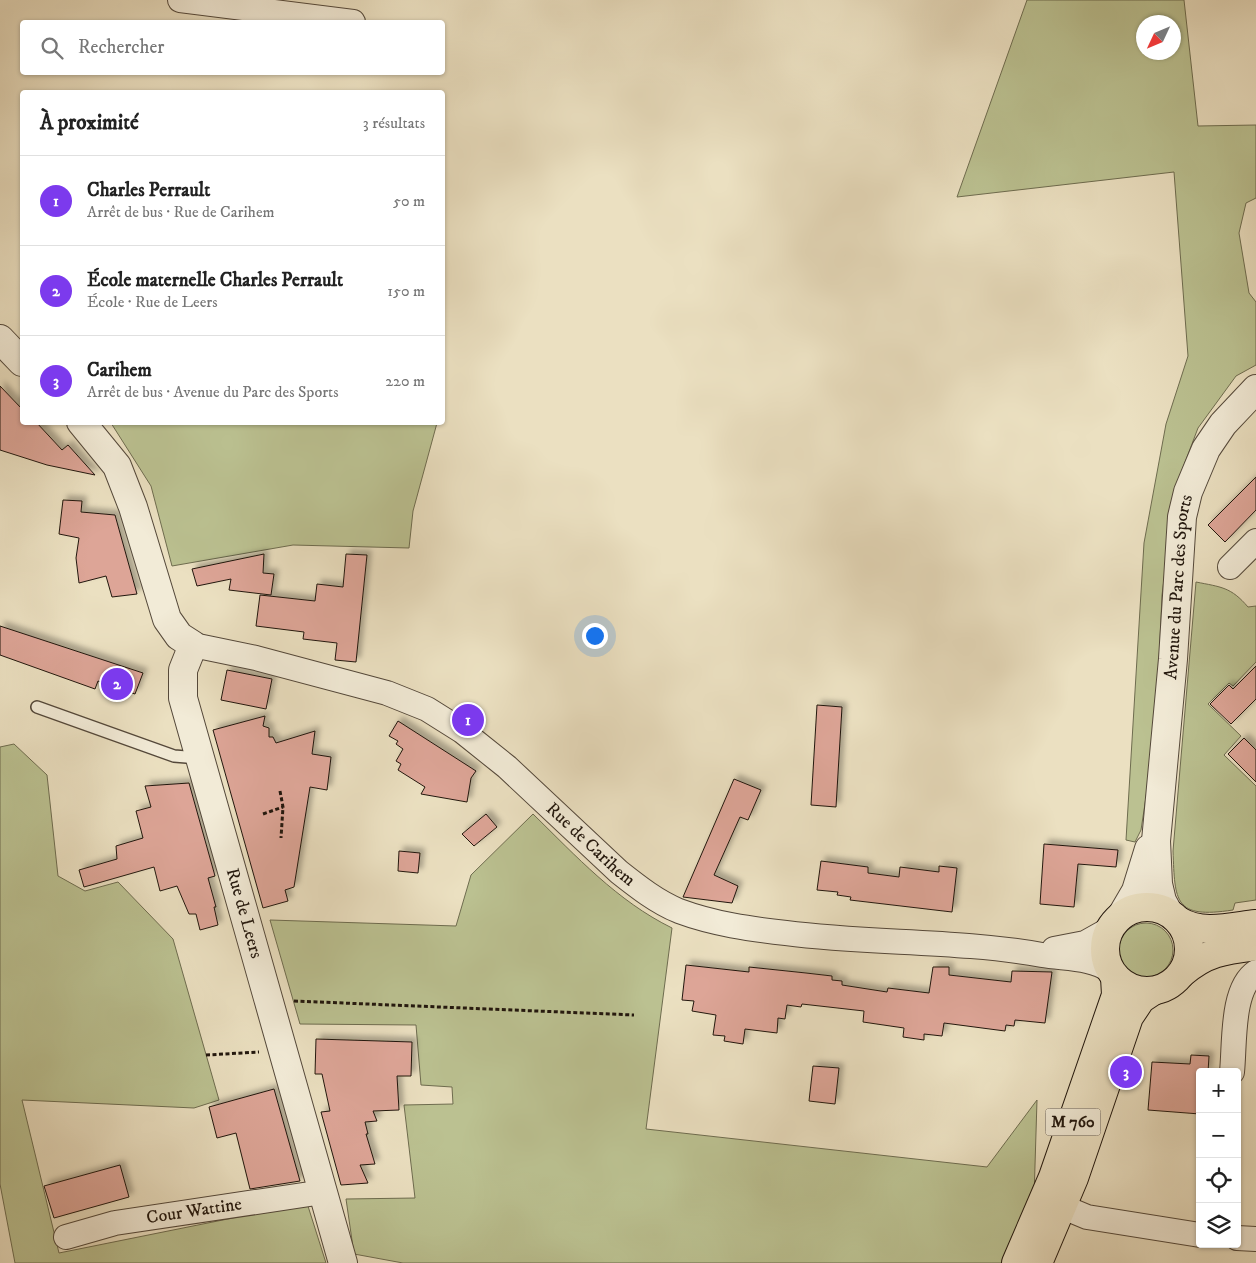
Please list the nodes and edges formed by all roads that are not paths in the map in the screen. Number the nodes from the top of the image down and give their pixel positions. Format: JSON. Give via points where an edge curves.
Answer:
{"nodes":[{"id":1,"x":180,"y":0,"type":"edge"},
{"id":2,"x":337,"y":20,"type":"edge"},
{"id":3,"x":0,"y":339,"type":"edge"},
{"id":4,"x":20,"y":360,"type":"edge"},
{"id":5,"x":1256,"y":390,"type":"edge"},
{"id":6,"x":83,"y":425,"type":"edge"},
{"id":7,"x":1256,"y":541,"type":"edge"},
{"id":8,"x":1230,"y":567,"type":"dead end"},
{"id":9,"x":193,"y":645,"type":"junction"},
{"id":10,"x":37,"y":707,"type":"dead end"},
{"id":11,"x":201,"y":759,"type":"junction"},
{"id":12,"x":1159,"y":808,"type":"junction"},
{"id":13,"x":1173,"y":917,"type":"junction"},
{"id":14,"x":1116,"y":922,"type":"junction"},
{"id":15,"x":1256,"y":924,"type":"edge"},
{"id":16,"x":1256,"y":946,"type":"edge"},
{"id":17,"x":1020,"y":951,"type":"junction"},
{"id":18,"x":1256,"y":972,"type":"edge"},
{"id":19,"x":1182,"y":973,"type":"junction"},
{"id":20,"x":1113,"y":974,"type":"junction"},
{"id":21,"x":1153,"y":991,"type":"junction"},
{"id":22,"x":1232,"y":1068,"type":"edge"},
{"id":23,"x":323,"y":1192,"type":"junction"},
{"id":24,"x":1053,"y":1204,"type":"junction"},
{"id":25,"x":1196,"y":1234,"type":"edge"},
{"id":26,"x":66,"y":1237,"type":"dead end"},
{"id":27,"x":1241,"y":1238,"type":"edge"},
{"id":28,"x":1256,"y":1239,"type":"edge"},
{"id":29,"x":343,"y":1263,"type":"edge"},
{"id":30,"x":1016,"y":1263,"type":"edge"},
{"id":31,"x":1038,"y":1263,"type":"edge"}],
"edges":[{"from":1,"to":2,"type":"street"},
{"from":3,"to":4,"type":"street"},
{"from":5,"to":12,"type":"street","name":"Avenue du Parc des Sports","via":[[1242,401],[1217,432],[1206,449],[1188,492],[1182,518]]},
{"from":6,"to":9,"type":"street","via":[[106,451],[126,483],[171,625],[183,640]]},
{"from":7,"to":8,"type":"street"},
{"from":9,"to":11,"type":"street","name":"Rue de Leers","via":[[183,670],[182,690]]},
{"from":9,"to":17,"type":"street","name":"Rue de Carihem","via":[[256,658],[387,693],[427,709],[507,767],[619,872],[658,900],[684,912],[721,924],[792,934]]},
{"from":10,"to":11,"type":"lane","via":[[174,756]]},
{"from":11,"to":23,"type":"street","name":"Rue de Leers"},
{"from":12,"to":13,"type":"street","name":"Avenue du Parc des Sports","via":[[1156,865],[1160,893]]},
{"from":12,"to":14,"type":"street","name":"Avenue du Parc des Sports","via":[[1136,891]]},
{"from":13,"to":14,"type":"main road","via":[[1155,907],[1141,907]]},
{"from":13,"to":15,"type":"main road","via":[[1198,929]]},
{"from":13,"to":19,"type":"main road","via":[[1186,933],[1189,947]]},
{"from":14,"to":17,"type":"street","name":"Rue de Carihem","via":[[1084,943]]},
{"from":14,"to":20,"type":"main road","via":[[1105,941],[1105,954]]},
{"from":16,"to":19,"type":"main road","via":[[1211,953]]},
{"from":17,"to":20,"type":"street","name":"Rue de Carihem","via":[[1088,960]]},
{"from":18,"to":22,"type":"street","via":[[1243,985],[1239,999]]},
{"from":19,"to":21,"type":"main road","via":[[1172,983]]},
{"from":20,"to":21,"type":"main road","via":[[1132,989]]},
{"from":20,"to":24,"type":"main road","number":"M 760","via":[[1117,989],[1114,1003]]},
{"from":21,"to":24,"type":"main road","number":"M 760","via":[[1141,999],[1129,1017],[1091,1133]]},
{"from":23,"to":26,"type":"street","name":"Cour Wattine","via":[[115,1223]]},
{"from":23,"to":29,"type":"street","name":"Rue de Leers"},
{"from":24,"to":25,"type":"street","via":[[1099,1220]]},
{"from":24,"to":30,"type":"main road","number":"M 760"},
{"from":24,"to":31,"type":"main road","number":"M 760"},
{"from":27,"to":28,"type":"street"}]}
